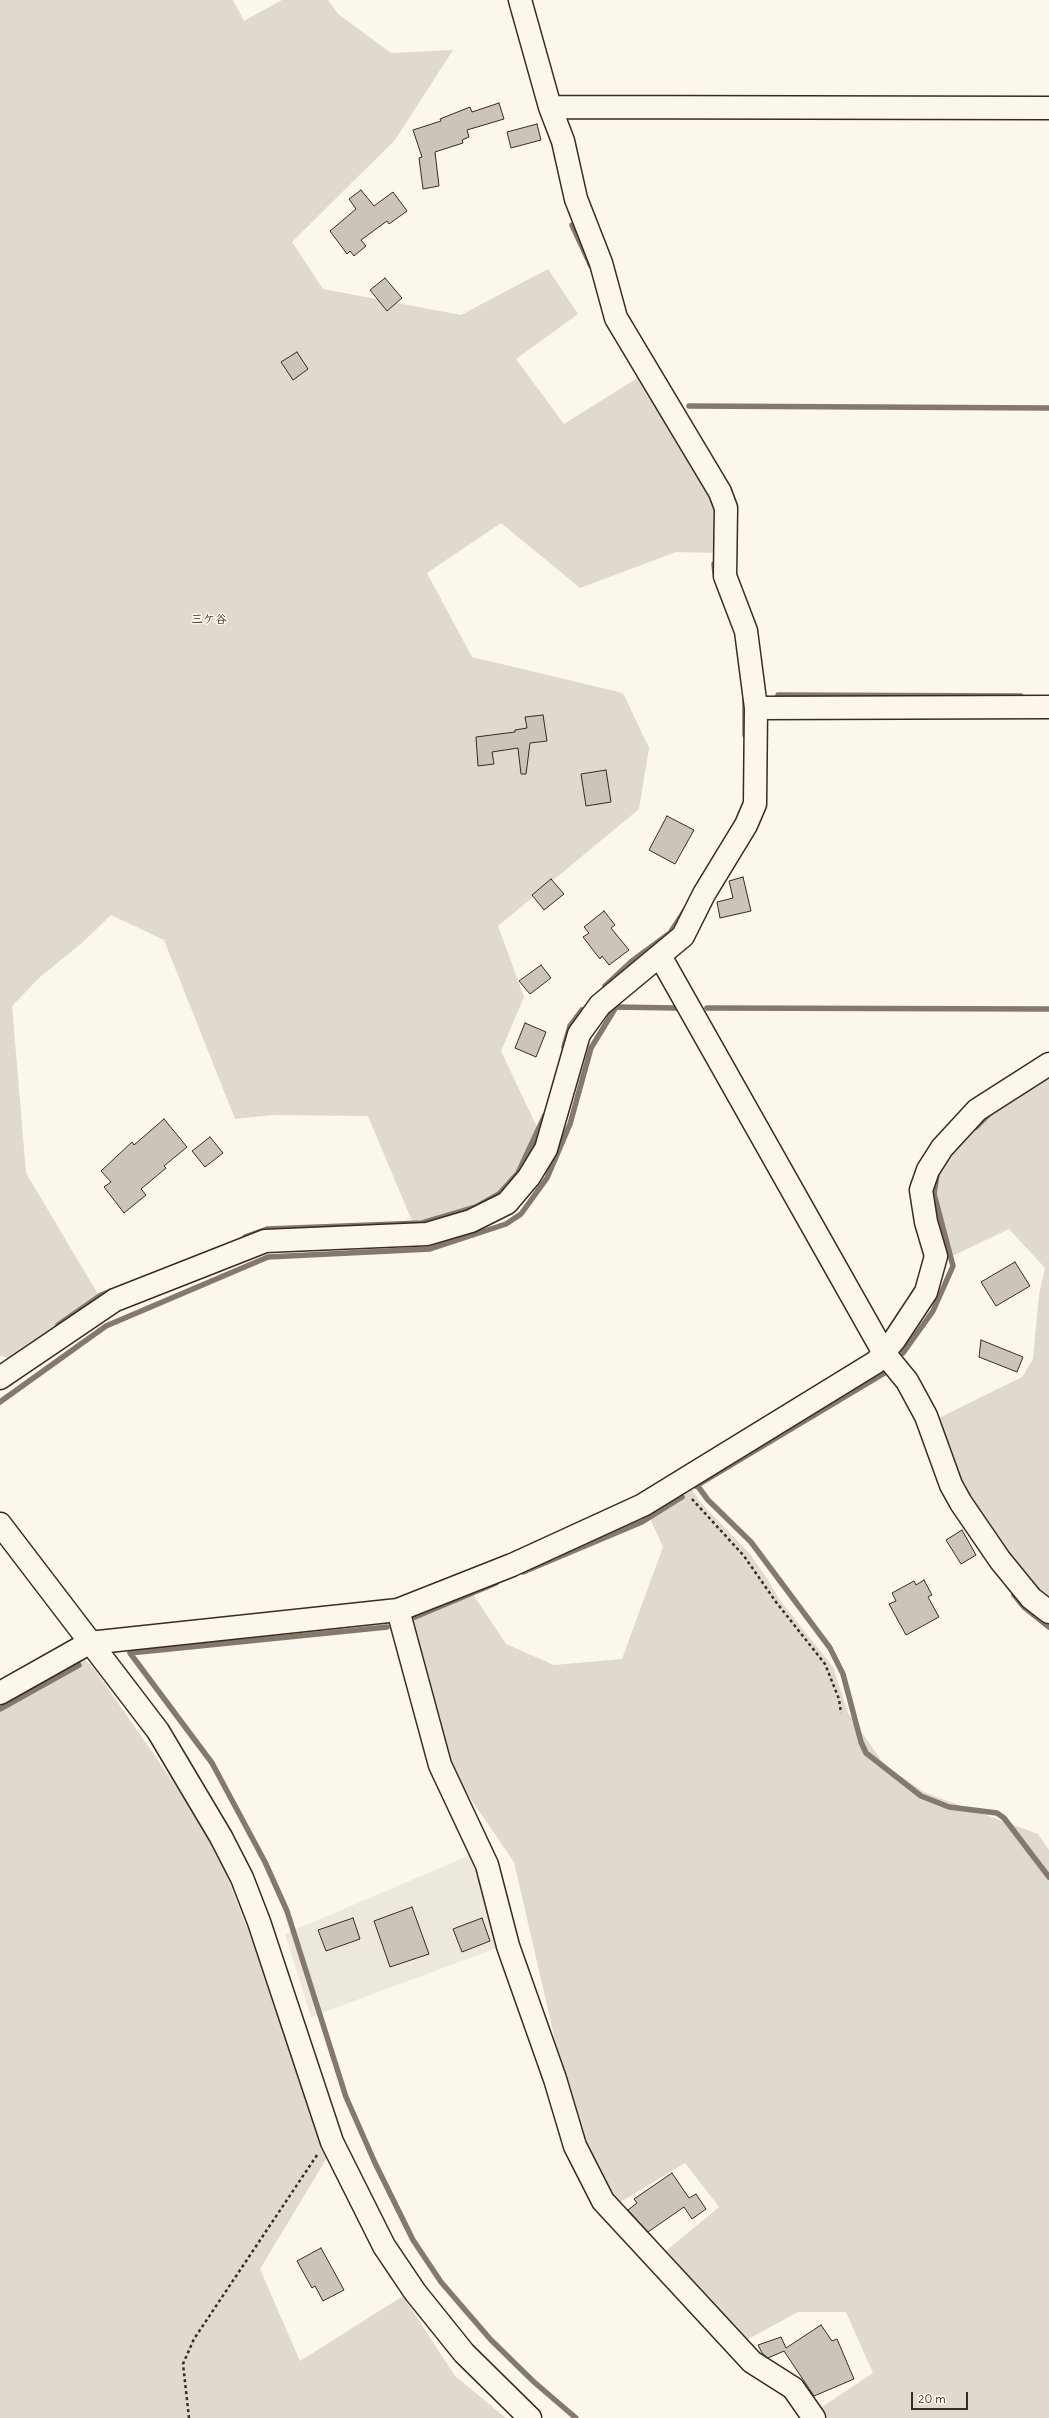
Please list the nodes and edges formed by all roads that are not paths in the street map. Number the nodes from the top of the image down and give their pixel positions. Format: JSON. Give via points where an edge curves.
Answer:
{"nodes":[{"id":1,"x":520,"y":0,"type":"edge"},
{"id":2,"x":550,"y":107,"type":"junction"},
{"id":3,"x":1049,"y":108,"type":"edge"},
{"id":4,"x":756,"y":708,"type":"junction"},
{"id":5,"x":1049,"y":708,"type":"edge"},
{"id":6,"x":660,"y":956,"type":"junction"},
{"id":7,"x":1049,"y":1064,"type":"edge"},
{"id":8,"x":884,"y":1353,"type":"junction"},
{"id":9,"x":0,"y":1378,"type":"edge"},
{"id":10,"x":0,"y":1524,"type":"edge"},
{"id":11,"x":398,"y":1610,"type":"junction"},
{"id":12,"x":1049,"y":1612,"type":"edge"},
{"id":13,"x":89,"y":1643,"type":"junction"},
{"id":14,"x":0,"y":1693,"type":"edge"},
{"id":15,"x":530,"y":2418,"type":"edge"},
{"id":16,"x":814,"y":2418,"type":"edge"}],
"edges":[{"from":1,"to":2,"type":"street"},
{"from":2,"to":3,"type":"street"},
{"from":2,"to":4,"type":"street","via":[[563,141],[576,199],[601,263],[616,318],[720,492],[726,508],[725,576],[746,631]]},
{"from":4,"to":5,"type":"street"},
{"from":4,"to":6,"type":"street","via":[[755,804],[746,825],[704,894],[683,936]]},
{"from":6,"to":8,"type":"street"},
{"from":6,"to":9,"type":"street","via":[[600,1005],[579,1034],[546,1149],[529,1177],[507,1203],[471,1221],[427,1234],[265,1242],[115,1300]]},
{"from":7,"to":8,"type":"street","via":[[977,1110],[942,1148],[928,1170],[921,1190],[926,1222],[936,1256],[926,1292]]},
{"from":8,"to":11,"type":"street","via":[[876,1362],[642,1505],[512,1565]]},
{"from":8,"to":12,"type":"street","via":[[907,1381],[931,1425],[951,1485],[961,1503],[1022,1587]]},
{"from":10,"to":13,"type":"street"},
{"from":11,"to":13,"type":"street"},
{"from":11,"to":16,"type":"street","via":[[440,1765],[487,1865],[508,1946],[555,2078],[575,2146],[603,2201],[752,2362],[793,2388]]},
{"from":13,"to":14,"type":"street"},
{"from":13,"to":15,"type":"street","via":[[158,1731],[242,1878],[291,2012],[332,2142],[384,2246],[415,2292],[464,2353]]}]}
